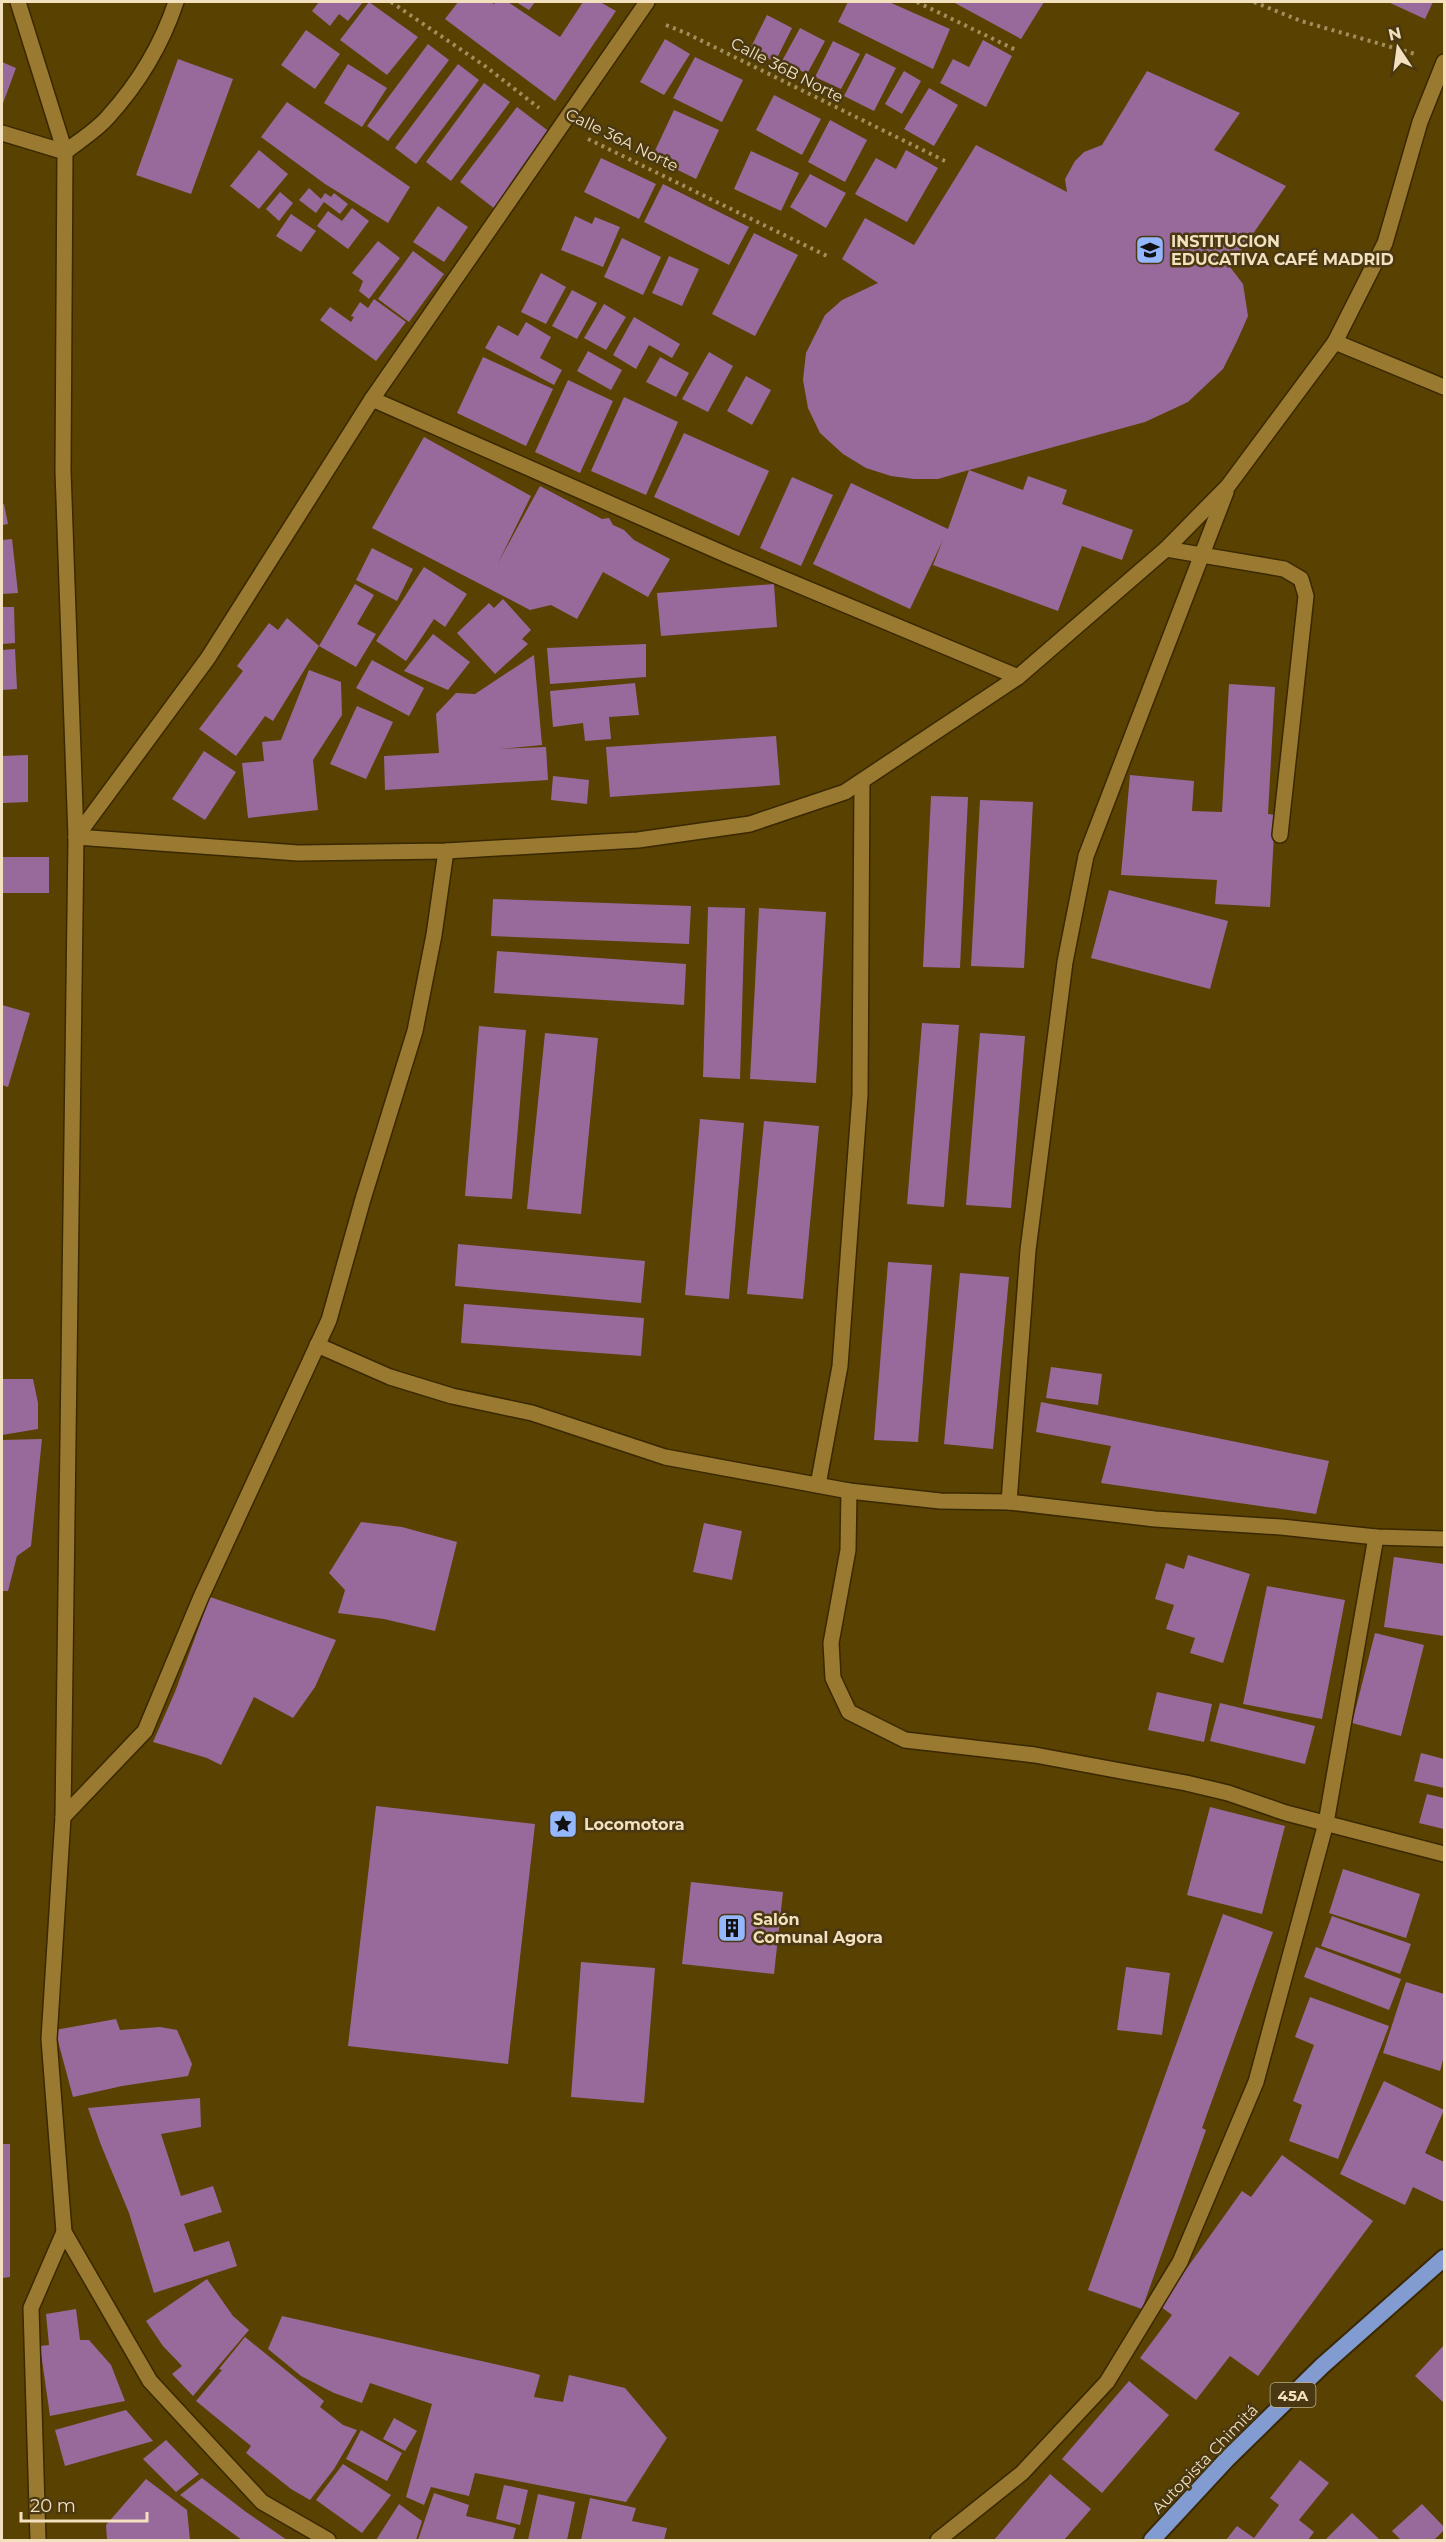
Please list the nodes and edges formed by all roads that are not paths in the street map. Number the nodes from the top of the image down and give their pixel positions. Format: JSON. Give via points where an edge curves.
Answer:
{"nodes":[{"id":1,"x":18,"y":2,"type":"edge"},
{"id":2,"x":176,"y":2,"type":"edge"},
{"id":3,"x":643,"y":8,"type":"edge"},
{"id":4,"x":1444,"y":63,"type":"edge"},
{"id":5,"x":2,"y":133,"type":"edge"},
{"id":6,"x":65,"y":152,"type":"junction"},
{"id":7,"x":1335,"y":342,"type":"junction"},
{"id":8,"x":1444,"y":387,"type":"edge"},
{"id":9,"x":372,"y":399,"type":"junction"},
{"id":10,"x":1228,"y":486,"type":"junction"},
{"id":11,"x":1166,"y":549,"type":"junction"},
{"id":12,"x":1204,"y":554,"type":"junction"},
{"id":13,"x":1018,"y":677,"type":"junction"},
{"id":14,"x":862,"y":781,"type":"junction"},
{"id":15,"x":1280,"y":835,"type":"dead end"},
{"id":16,"x":76,"y":837,"type":"junction"},
{"id":17,"x":446,"y":851,"type":"junction"},
{"id":18,"x":317,"y":1345,"type":"junction"},
{"id":19,"x":819,"y":1485,"type":"junction"},
{"id":20,"x":849,"y":1491,"type":"junction"},
{"id":21,"x":1009,"y":1502,"type":"junction"},
{"id":22,"x":1376,"y":1538,"type":"junction"},
{"id":23,"x":1444,"y":1539,"type":"edge"},
{"id":24,"x":63,"y":1817,"type":"junction"},
{"id":25,"x":1326,"y":1823,"type":"junction"},
{"id":26,"x":1444,"y":1854,"type":"edge"},
{"id":27,"x":64,"y":2232,"type":"junction"},
{"id":28,"x":1444,"y":2258,"type":"edge"},
{"id":29,"x":38,"y":2541,"type":"edge"},
{"id":30,"x":327,"y":2541,"type":"edge"},
{"id":31,"x":938,"y":2541,"type":"edge"},
{"id":32,"x":1152,"y":2541,"type":"edge"}],
"edges":[{"from":1,"to":6,"type":"street"},
{"from":2,"to":6,"type":"street","via":[[167,28],[139,78],[107,118]]},
{"from":3,"to":9,"type":"street"},
{"from":4,"to":7,"type":"street","via":[[1420,122],[1385,243]]},
{"from":5,"to":6,"type":"street"},
{"from":6,"to":16,"type":"street","via":[[63,471]]},
{"from":7,"to":8,"type":"street"},
{"from":7,"to":10,"type":"street"},
{"from":9,"to":13,"type":"street"},
{"from":9,"to":16,"type":"street","via":[[208,658]]},
{"from":10,"to":11,"type":"street"},
{"from":10,"to":12,"type":"street"},
{"from":11,"to":12,"type":"street"},
{"from":11,"to":13,"type":"street"},
{"from":12,"to":15,"type":"street","via":[[1284,568],[1301,579],[1306,596]]},
{"from":12,"to":21,"type":"street","via":[[1086,856],[1065,962],[1028,1250]]},
{"from":13,"to":14,"type":"street"},
{"from":14,"to":17,"type":"street","via":[[845,792],[750,824],[638,840]]},
{"from":14,"to":19,"type":"street","via":[[860,1095],[840,1366]]},
{"from":16,"to":17,"type":"street","via":[[298,853]]},
{"from":16,"to":24,"type":"street"},
{"from":17,"to":18,"type":"street","via":[[415,1031],[329,1320]]},
{"from":18,"to":19,"type":"street","via":[[390,1377],[452,1396],[532,1413],[665,1456]]},
{"from":18,"to":24,"type":"street","via":[[201,1596],[145,1731]]},
{"from":19,"to":20,"type":"street"},
{"from":20,"to":21,"type":"street","via":[[928,1500]]},
{"from":20,"to":25,"type":"street","via":[[848,1550],[831,1643],[832,1678],[849,1712],[905,1740],[1035,1755],[1120,1770],[1228,1793]]},
{"from":21,"to":22,"type":"street"},
{"from":22,"to":23,"type":"street"},
{"from":22,"to":25,"type":"street"},
{"from":24,"to":27,"type":"street","via":[[49,2039]]},
{"from":25,"to":26,"type":"street"},
{"from":25,"to":31,"type":"street","via":[[1256,2082],[1180,2262],[1107,2382],[1022,2473]]},
{"from":27,"to":29,"type":"street","via":[[31,2308]]},
{"from":27,"to":30,"type":"street","via":[[150,2381],[262,2502]]},
{"from":28,"to":32,"type":"highway","name":"Autopista Chimitá","number":"45A","via":[[1322,2366],[1227,2459]]}]}
